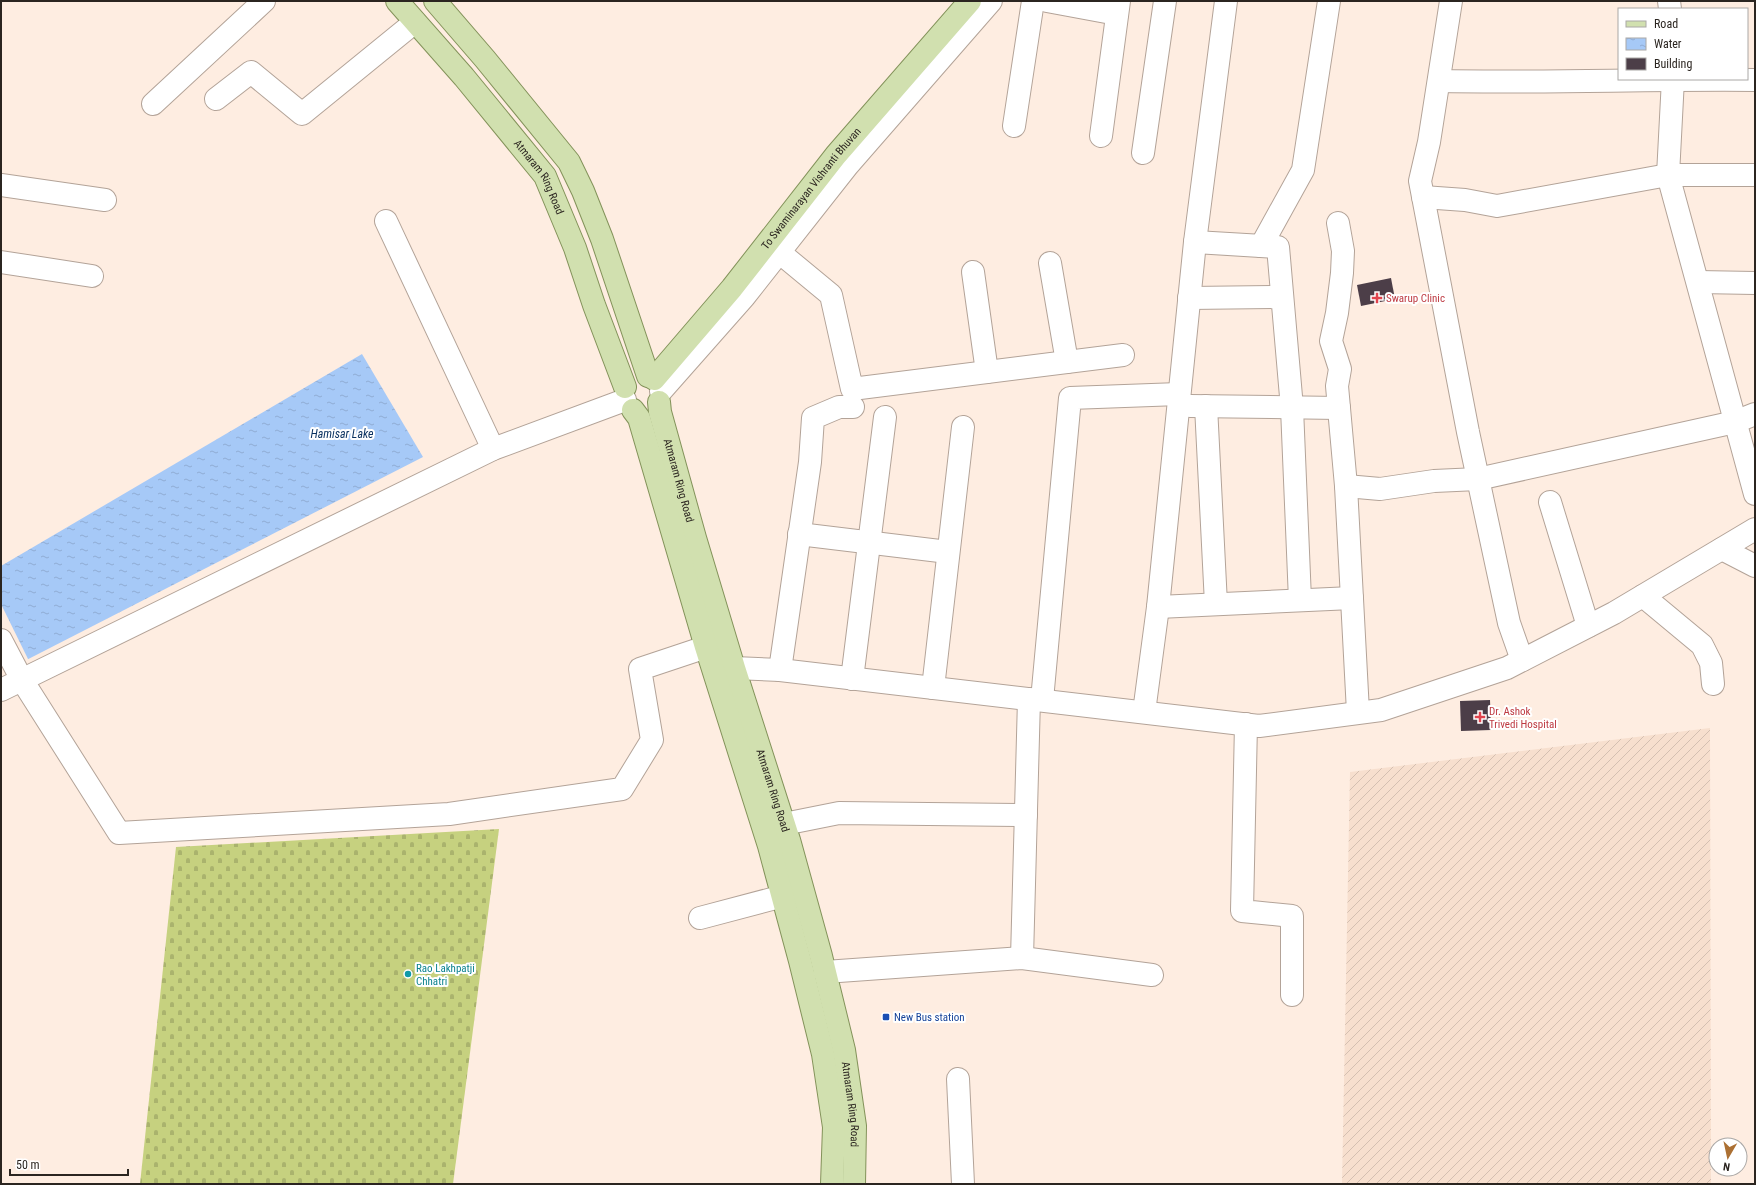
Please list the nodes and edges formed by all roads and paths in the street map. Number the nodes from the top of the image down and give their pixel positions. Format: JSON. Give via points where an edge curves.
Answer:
{"nodes":[{"id":1,"x":264,"y":1,"type":"edge"},
{"id":2,"x":397,"y":1,"type":"edge"},
{"id":3,"x":435,"y":1,"type":"edge"},
{"id":4,"x":970,"y":1,"type":"edge"},
{"id":5,"x":991,"y":1,"type":"edge"},
{"id":6,"x":1033,"y":1,"type":"edge"},
{"id":7,"x":1047,"y":1,"type":"edge"},
{"id":8,"x":1165,"y":1,"type":"edge"},
{"id":9,"x":1226,"y":1,"type":"edge"},
{"id":10,"x":1329,"y":1,"type":"edge"},
{"id":11,"x":1451,"y":1,"type":"edge"},
{"id":12,"x":1118,"y":8,"type":"edge"},
{"id":13,"x":415,"y":22,"type":"junction"},
{"id":14,"x":1632,"y":80,"type":"edge"},
{"id":15,"x":1673,"y":80,"type":"edge"},
{"id":16,"x":1439,"y":81,"type":"junction"},
{"id":17,"x":216,"y":99,"type":"dead end"},
{"id":18,"x":154,"y":104,"type":"dead end"},
{"id":19,"x":1014,"y":126,"type":"dead end"},
{"id":20,"x":1101,"y":136,"type":"dead end"},
{"id":21,"x":1143,"y":153,"type":"dead end"},
{"id":22,"x":1755,"y":174,"type":"edge"},
{"id":23,"x":1668,"y":175,"type":"junction"},
{"id":24,"x":1,"y":185,"type":"edge"},
{"id":25,"x":1423,"y":197,"type":"junction"},
{"id":26,"x":105,"y":200,"type":"dead end"},
{"id":27,"x":386,"y":221,"type":"dead end"},
{"id":28,"x":1338,"y":222,"type":"dead end"},
{"id":29,"x":1195,"y":242,"type":"junction"},
{"id":30,"x":1261,"y":246,"type":"junction"},
{"id":31,"x":779,"y":252,"type":"junction"},
{"id":32,"x":1,"y":262,"type":"edge"},
{"id":33,"x":1050,"y":263,"type":"dead end"},
{"id":34,"x":973,"y":272,"type":"dead end"},
{"id":35,"x":92,"y":276,"type":"dead end"},
{"id":36,"x":1698,"y":282,"type":"junction"},
{"id":37,"x":1755,"y":283,"type":"edge"},
{"id":38,"x":1282,"y":297,"type":"junction"},
{"id":39,"x":1189,"y":298,"type":"junction"},
{"id":40,"x":1123,"y":355,"type":"dead end"},
{"id":41,"x":1067,"y":362,"type":"junction"},
{"id":42,"x":987,"y":372,"type":"junction"},
{"id":43,"x":656,"y":387,"type":"junction"},
{"id":44,"x":628,"y":399,"type":"junction"},
{"id":45,"x":1179,"y":400,"type":"junction"},
{"id":46,"x":1206,"y":406,"type":"junction"},
{"id":47,"x":853,"y":407,"type":"dead end"},
{"id":48,"x":1292,"y":408,"type":"junction"},
{"id":49,"x":1339,"y":408,"type":"junction"},
{"id":50,"x":885,"y":417,"type":"dead end"},
{"id":51,"x":1745,"y":418,"type":"edge"},
{"id":52,"x":963,"y":427,"type":"dead end"},
{"id":53,"x":493,"y":449,"type":"junction"},
{"id":54,"x":1478,"y":479,"type":"junction"},
{"id":55,"x":1346,"y":486,"type":"junction"},
{"id":56,"x":1755,"y":494,"type":"edge"},
{"id":57,"x":1550,"y":502,"type":"dead end"},
{"id":58,"x":1755,"y":529,"type":"edge"},
{"id":59,"x":800,"y":534,"type":"junction"},
{"id":60,"x":868,"y":542,"type":"junction"},
{"id":61,"x":1722,"y":548,"type":"junction"},
{"id":62,"x":948,"y":552,"type":"junction"},
{"id":63,"x":1755,"y":566,"type":"edge"},
{"id":64,"x":1643,"y":596,"type":"junction"},
{"id":65,"x":1352,"y":598,"type":"junction"},
{"id":66,"x":1300,"y":600,"type":"junction"},
{"id":67,"x":1216,"y":604,"type":"junction"},
{"id":68,"x":1158,"y":607,"type":"junction"},
{"id":69,"x":1588,"y":626,"type":"junction"},
{"id":70,"x":1,"y":640,"type":"edge"},
{"id":71,"x":706,"y":647,"type":"junction"},
{"id":72,"x":1522,"y":660,"type":"junction"},
{"id":73,"x":734,"y":668,"type":"junction"},
{"id":74,"x":780,"y":670,"type":"junction"},
{"id":75,"x":852,"y":679,"type":"junction"},
{"id":76,"x":22,"y":680,"type":"junction"},
{"id":77,"x":1713,"y":684,"type":"dead end"},
{"id":78,"x":933,"y":688,"type":"junction"},
{"id":79,"x":1,"y":690,"type":"edge"},
{"id":80,"x":1036,"y":700,"type":"junction"},
{"id":81,"x":1144,"y":712,"type":"junction"},
{"id":82,"x":1358,"y":712,"type":"junction"},
{"id":83,"x":1246,"y":724,"type":"junction"},
{"id":84,"x":1026,"y":815,"type":"junction"},
{"id":85,"x":784,"y":824,"type":"junction"},
{"id":86,"x":783,"y":896,"type":"junction"},
{"id":87,"x":700,"y":918,"type":"dead end"},
{"id":88,"x":1022,"y":958,"type":"junction"},
{"id":89,"x":825,"y":972,"type":"junction"},
{"id":90,"x":1152,"y":975,"type":"dead end"},
{"id":91,"x":1292,"y":995,"type":"dead end"},
{"id":92,"x":958,"y":1079,"type":"dead end"},
{"id":93,"x":832,"y":1184,"type":"edge"},
{"id":94,"x":854,"y":1184,"type":"edge"},
{"id":95,"x":963,"y":1184,"type":"edge"}],
"edges":[{"from":1,"to":18,"type":"street"},
{"from":2,"to":13,"type":"main road","name":"Atmaram Ring Road"},
{"from":3,"to":43,"type":"main road","name":"Atmaram Ring Road","via":[[486,59],[569,162],[602,239]]},
{"from":4,"to":43,"type":"main road","name":"To Swaminarayan Vishranti Bhuvan","via":[[836,155]]},
{"from":5,"to":31,"type":"street","via":[[848,165]]},
{"from":6,"to":19,"type":"street"},
{"from":7,"to":12,"type":"street"},
{"from":8,"to":21,"type":"street"},
{"from":9,"to":29,"type":"street"},
{"from":10,"to":30,"type":"street","via":[[1303,170]]},
{"from":11,"to":16,"type":"street"},
{"from":12,"to":20,"type":"street"},
{"from":13,"to":17,"type":"street","via":[[302,114],[251,72]]},
{"from":13,"to":44,"type":"main road","name":"Atmaram Ring Road","via":[[545,176],[575,248]]},
{"from":14,"to":16,"type":"street","via":[[1508,83]]},
{"from":15,"to":23,"type":"street"},
{"from":16,"to":25,"type":"street","via":[[1420,182]]},
{"from":22,"to":23,"type":"street"},
{"from":23,"to":25,"type":"street","via":[[1497,206],[1465,200]]},
{"from":23,"to":36,"type":"street"},
{"from":24,"to":26,"type":"street"},
{"from":25,"to":54,"type":"street"},
{"from":27,"to":53,"type":"street"},
{"from":28,"to":49,"type":"street","via":[[1343,251],[1342,273],[1331,342],[1340,369],[1337,386]]},
{"from":29,"to":30,"type":"street"},
{"from":29,"to":39,"type":"street"},
{"from":30,"to":38,"type":"street","via":[[1278,247]]},
{"from":31,"to":42,"type":"street","via":[[831,295],[852,389]]},
{"from":31,"to":43,"type":"street","via":[[744,297]]},
{"from":32,"to":35,"type":"street"},
{"from":33,"to":41,"type":"street"},
{"from":34,"to":42,"type":"street"},
{"from":36,"to":37,"type":"street"},
{"from":36,"to":51,"type":"street"},
{"from":38,"to":39,"type":"street"},
{"from":38,"to":48,"type":"street"},
{"from":39,"to":45,"type":"street"},
{"from":40,"to":41,"type":"street"},
{"from":41,"to":42,"type":"street"},
{"from":43,"to":44,"type":"main road","via":[[641,375],[634,377],[629,381]]},
{"from":43,"to":44,"type":"main road","via":[[651,410],[646,412]]},
{"from":43,"to":73,"type":"main road","name":"Atmaram Ring Road","via":[[660,412]]},
{"from":44,"to":53,"type":"street"},
{"from":44,"to":71,"type":"main road","name":"Atmaram Ring Road","via":[[639,418]]},
{"from":45,"to":46,"type":"street"},
{"from":45,"to":68,"type":"street"},
{"from":45,"to":80,"type":"street","via":[[1070,398]]},
{"from":46,"to":48,"type":"street"},
{"from":46,"to":67,"type":"street"},
{"from":47,"to":59,"type":"street","via":[[839,407],[813,418]]},
{"from":48,"to":49,"type":"street"},
{"from":48,"to":66,"type":"street"},
{"from":49,"to":55,"type":"street"},
{"from":50,"to":60,"type":"street"},
{"from":51,"to":54,"type":"street"},
{"from":51,"to":56,"type":"street"},
{"from":52,"to":62,"type":"street"},
{"from":53,"to":76,"type":"street"},
{"from":54,"to":55,"type":"street","via":[[1434,481],[1380,490]]},
{"from":54,"to":72,"type":"street","via":[[1509,623]]},
{"from":55,"to":65,"type":"street"},
{"from":57,"to":69,"type":"street"},
{"from":58,"to":61,"type":"street"},
{"from":59,"to":60,"type":"street"},
{"from":59,"to":74,"type":"street"},
{"from":60,"to":62,"type":"street"},
{"from":60,"to":75,"type":"street"},
{"from":61,"to":63,"type":"street"},
{"from":61,"to":64,"type":"street"},
{"from":62,"to":78,"type":"street"},
{"from":64,"to":69,"type":"street"},
{"from":64,"to":77,"type":"street","via":[[1702,645],[1711,663]]},
{"from":65,"to":66,"type":"street"},
{"from":65,"to":82,"type":"street"},
{"from":66,"to":67,"type":"street"},
{"from":67,"to":68,"type":"street"},
{"from":68,"to":81,"type":"street"},
{"from":69,"to":72,"type":"street"},
{"from":70,"to":76,"type":"street"},
{"from":71,"to":76,"type":"street","via":[[640,669],[652,740],[622,789],[449,814],[120,833]]},
{"from":71,"to":86,"type":"main road","name":"Atmaram Ring Road"},
{"from":72,"to":82,"type":"street","via":[[1507,668],[1381,710]]},
{"from":73,"to":74,"type":"street"},
{"from":73,"to":85,"type":"main road","name":"Atmaram Ring Road"},
{"from":74,"to":75,"type":"street"},
{"from":75,"to":78,"type":"street"},
{"from":76,"to":79,"type":"street"},
{"from":78,"to":80,"type":"street"},
{"from":80,"to":81,"type":"street"},
{"from":80,"to":84,"type":"street"},
{"from":81,"to":83,"type":"street"},
{"from":82,"to":83,"type":"street","via":[[1259,726]]},
{"from":83,"to":91,"type":"street","via":[[1242,911],[1292,916]]},
{"from":84,"to":85,"type":"street","via":[[839,813]]},
{"from":84,"to":88,"type":"street"},
{"from":85,"to":89,"type":"main road","name":"Atmaram Ring Road"},
{"from":86,"to":87,"type":"street"},
{"from":86,"to":93,"type":"main road","name":"Atmaram Ring Road","via":[[823,1054],[834,1127]]},
{"from":88,"to":89,"type":"street"},
{"from":88,"to":90,"type":"street"},
{"from":89,"to":94,"type":"main road","name":"Atmaram Ring Road","via":[[844,1050],[855,1126]]},
{"from":92,"to":95,"type":"street"}]}
